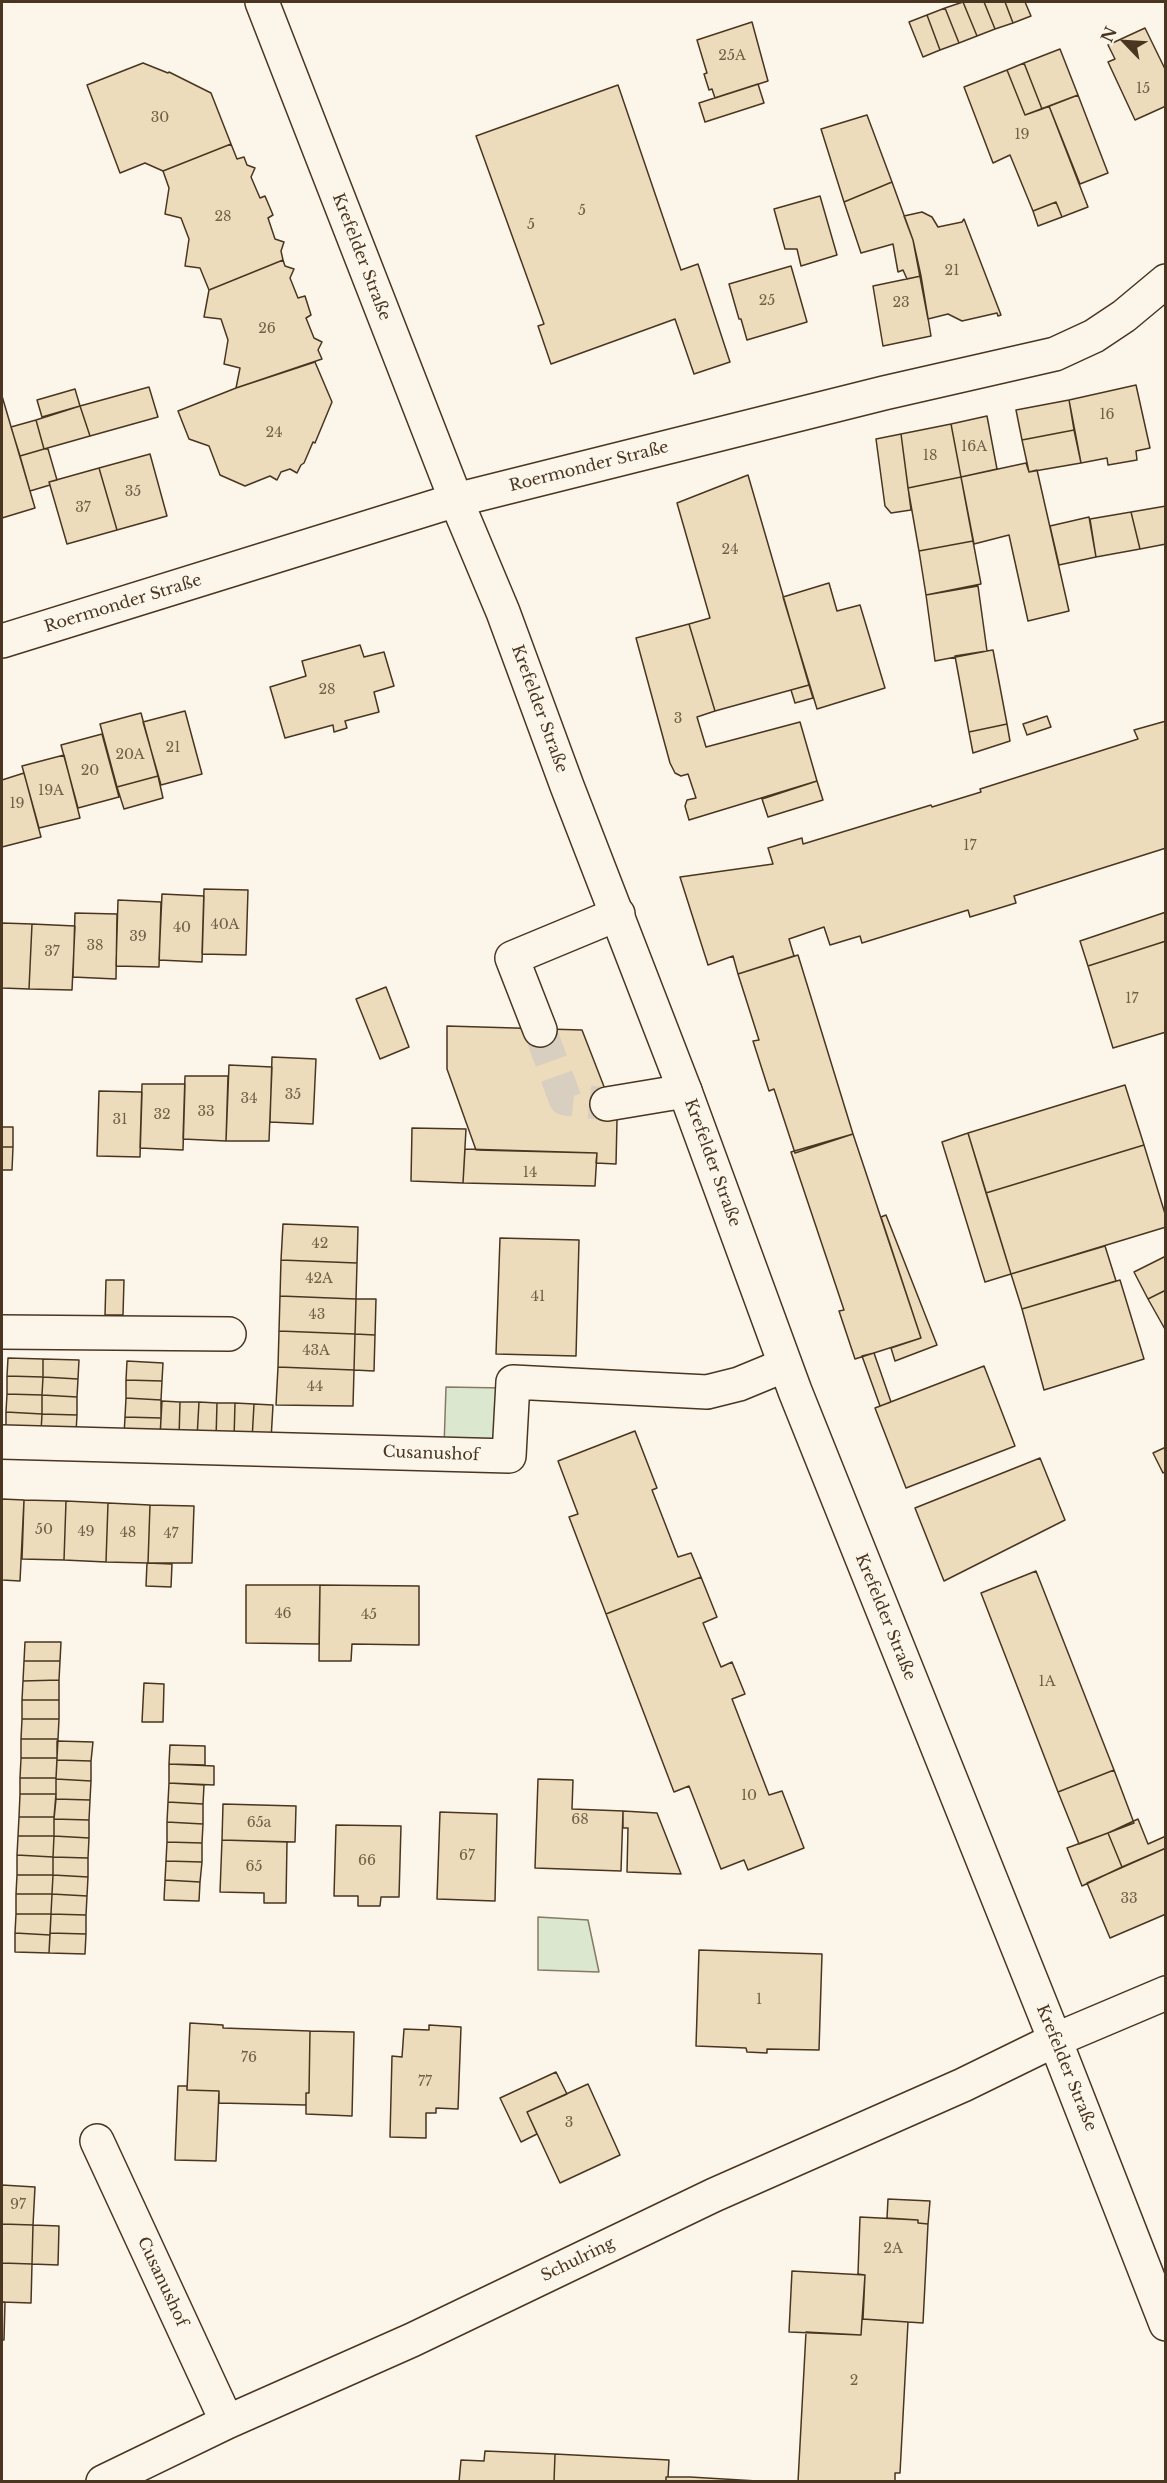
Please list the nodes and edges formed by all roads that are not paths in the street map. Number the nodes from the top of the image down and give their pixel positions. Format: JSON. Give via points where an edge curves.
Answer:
{"nodes":[{"id":1,"x":262,"y":2,"type":"edge"},
{"id":2,"x":1166,"y":281,"type":"edge"},
{"id":3,"x":456,"y":500,"type":"junction"},
{"id":4,"x":2,"y":641,"type":"edge"},
{"id":5,"x":618,"y":914,"type":"junction"},
{"id":6,"x":540,"y":1030,"type":"tunnel mouth"},
{"id":7,"x":685,"y":1091,"type":"junction"},
{"id":8,"x":608,"y":1104,"type":"tunnel mouth"},
{"id":9,"x":2,"y":1332,"type":"edge"},
{"id":10,"x":229,"y":1334,"type":"dead end"},
{"id":11,"x":785,"y":1365,"type":"junction"},
{"id":12,"x":2,"y":1442,"type":"edge"},
{"id":13,"x":1166,"y":1993,"type":"edge"},
{"id":14,"x":1055,"y":2040,"type":"junction"},
{"id":15,"x":97,"y":2141,"type":"dead end"},
{"id":16,"x":1165,"y":2320,"type":"edge"},
{"id":17,"x":227,"y":2422,"type":"junction"},
{"id":18,"x":102,"y":2481,"type":"edge"}],
"edges":[{"from":1,"to":3,"type":"street","name":"Krefelder Straße"},
{"from":2,"to":3,"type":"street","name":"Roermonder Straße","via":[[1095,336],[1055,354]]},
{"from":3,"to":4,"type":"street","name":"Roermonder Straße"},
{"from":3,"to":5,"type":"street","name":"Krefelder Straße"},
{"from":5,"to":6,"type":"street","via":[[512,957]]},
{"from":5,"to":7,"type":"street","name":"Krefelder Straße"},
{"from":7,"to":8,"type":"street"},
{"from":7,"to":11,"type":"street","name":"Krefelder Straße"},
{"from":9,"to":10,"type":"street"},
{"from":11,"to":12,"type":"street","name":"Cusanushof","via":[[707,1392],[513,1382],[509,1456]]},
{"from":11,"to":14,"type":"street","name":"Krefelder Straße"},
{"from":13,"to":14,"type":"street","name":"Schulring"},
{"from":14,"to":16,"type":"street","name":"Krefelder Straße"},
{"from":14,"to":17,"type":"street","name":"Schulring","via":[[714,2195],[412,2340]]},
{"from":15,"to":17,"type":"street","name":"Cusanushof"},
{"from":17,"to":18,"type":"street","name":"Schulring"}]}
